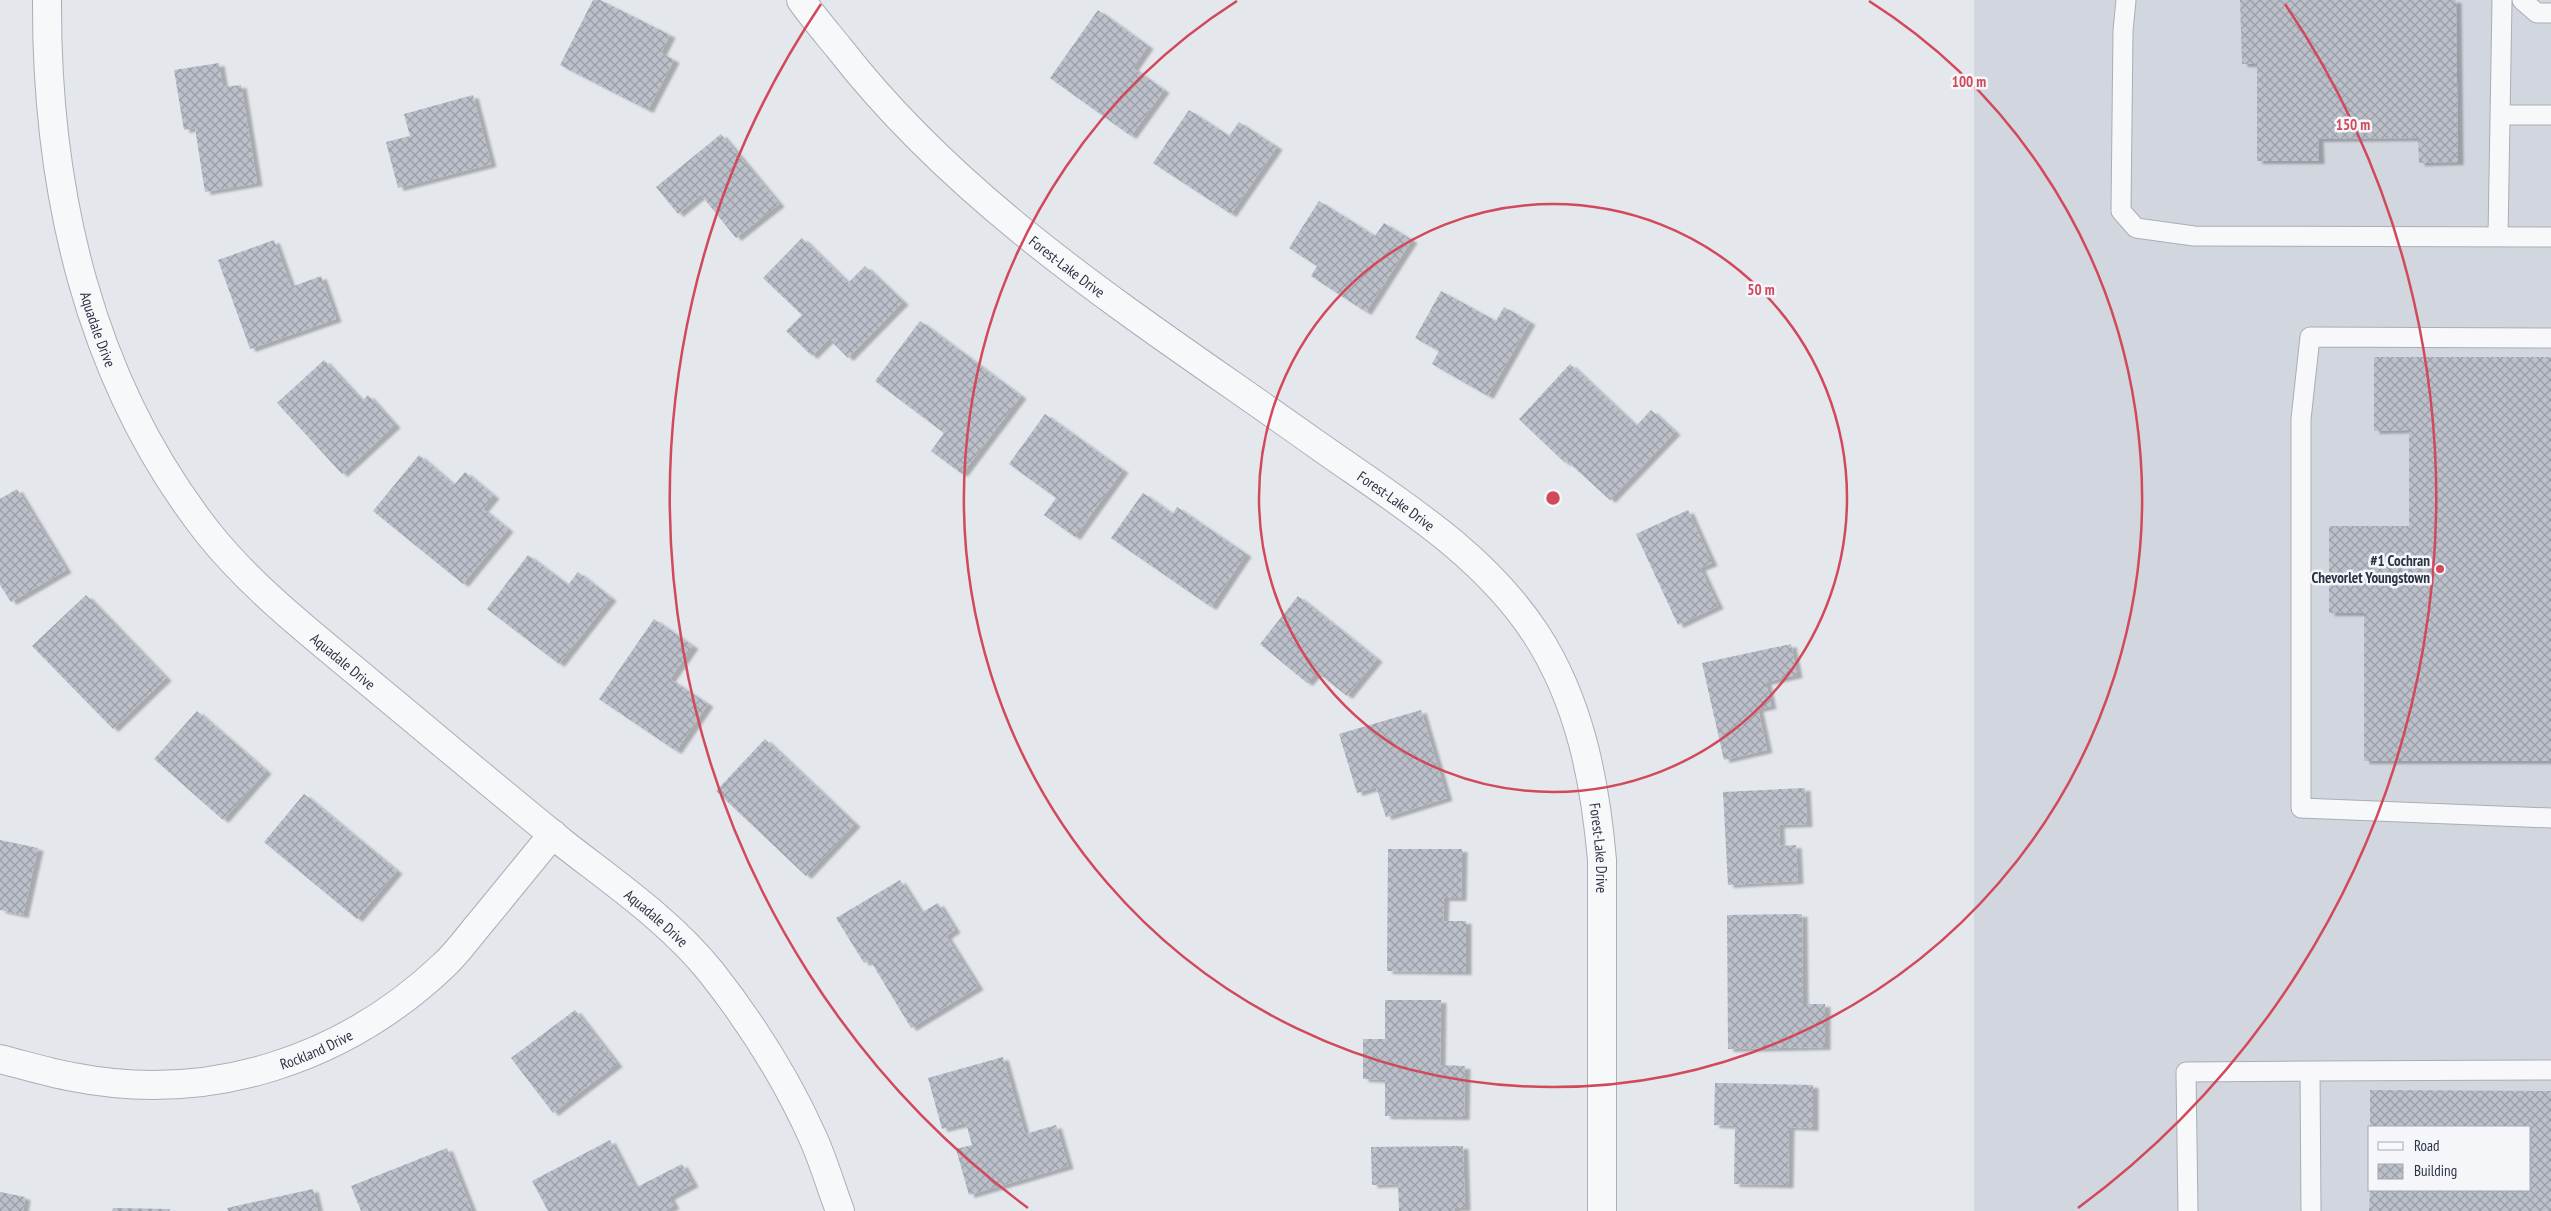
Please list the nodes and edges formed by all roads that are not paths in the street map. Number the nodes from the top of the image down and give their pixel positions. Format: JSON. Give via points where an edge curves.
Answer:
{"nodes":[{"id":1,"x":47,"y":0,"type":"edge"},
{"id":2,"x":802,"y":0,"type":"edge"},
{"id":3,"x":2126,"y":0,"type":"edge"},
{"id":4,"x":2502,"y":0,"type":"edge"},
{"id":5,"x":2522,"y":0,"type":"edge"},
{"id":6,"x":2551,"y":13,"type":"edge"},
{"id":7,"x":2500,"y":115,"type":"junction"},
{"id":8,"x":2551,"y":115,"type":"edge"},
{"id":9,"x":2498,"y":237,"type":"junction"},
{"id":10,"x":2551,"y":237,"type":"edge"},
{"id":11,"x":2551,"y":338,"type":"edge"},
{"id":12,"x":2551,"y":818,"type":"edge"},
{"id":13,"x":553,"y":834,"type":"junction"},
{"id":14,"x":0,"y":1059,"type":"edge"},
{"id":15,"x":2551,"y":1070,"type":"edge"},
{"id":16,"x":2310,"y":1071,"type":"junction"},
{"id":17,"x":840,"y":1211,"type":"edge"},
{"id":18,"x":1602,"y":1211,"type":"edge"},
{"id":19,"x":2188,"y":1211,"type":"edge"},
{"id":20,"x":2311,"y":1211,"type":"edge"}],
"edges":[{"from":1,"to":13,"type":"street","name":"Aquadale Drive","via":[[46,51],[61,185],[72,246],[108,361],[155,455],[211,536],[266,596]]},
{"from":2,"to":18,"type":"street","name":"Forest-Lake Drive","via":[[861,77],[912,132],[998,213],[1470,556],[1516,606],[1536,635],[1573,710],[1588,757],[1598,815],[1602,860]]},
{"from":3,"to":9,"type":"lane","via":[[2121,211],[2136,228],[2194,236]]},
{"from":4,"to":7,"type":"lane"},
{"from":5,"to":6,"type":"lane","via":[[2537,13]]},
{"from":7,"to":8,"type":"lane"},
{"from":7,"to":9,"type":"lane"},
{"from":9,"to":10,"type":"lane"},
{"from":11,"to":12,"type":"lane","via":[[2310,337],[2301,419],[2301,808]]},
{"from":13,"to":14,"type":"street","name":"Rockland Drive","via":[[446,963],[420,987],[386,1013],[341,1040],[295,1060],[245,1075],[200,1083],[143,1085],[74,1078]]},
{"from":13,"to":17,"type":"street","name":"Aquadale Drive","via":[[673,931],[710,971],[763,1044],[792,1093],[816,1143]]},
{"from":15,"to":16,"type":"lane"},
{"from":16,"to":19,"type":"lane","via":[[2186,1072]]},
{"from":16,"to":20,"type":"lane"}]}
